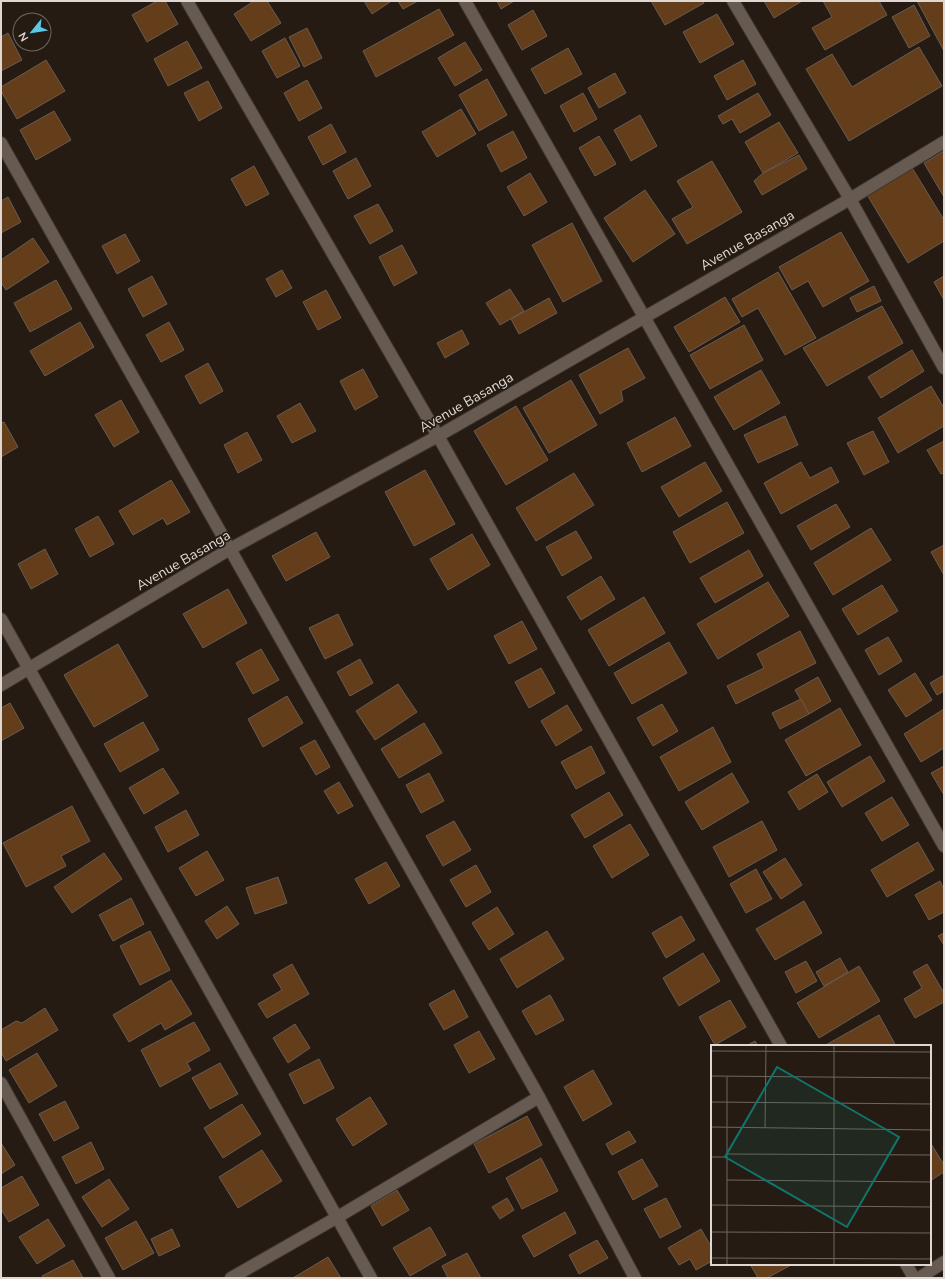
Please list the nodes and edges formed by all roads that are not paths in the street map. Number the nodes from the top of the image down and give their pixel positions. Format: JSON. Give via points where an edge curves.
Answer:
{"nodes":[{"id":1,"x":187,"y":1,"type":"edge"},
{"id":2,"x":465,"y":1,"type":"edge"},
{"id":3,"x":733,"y":1,"type":"edge"},
{"id":4,"x":944,"y":142,"type":"edge"},
{"id":5,"x":1,"y":143,"type":"edge"},
{"id":6,"x":850,"y":199,"type":"junction"},
{"id":7,"x":645,"y":316,"type":"junction"},
{"id":8,"x":944,"y":368,"type":"edge"},
{"id":9,"x":438,"y":436,"type":"junction"},
{"id":10,"x":230,"y":549,"type":"junction"},
{"id":11,"x":1,"y":619,"type":"edge"},
{"id":12,"x":29,"y":668,"type":"junction"},
{"id":13,"x":1,"y":685,"type":"edge"},
{"id":14,"x":944,"y":846,"type":"edge"},
{"id":15,"x":780,"y":1045,"type":"edge"},
{"id":16,"x":1,"y":1083,"type":"edge"},
{"id":17,"x":539,"y":1097,"type":"junction"},
{"id":18,"x":336,"y":1218,"type":"junction"},
{"id":19,"x":907,"y":1265,"type":"edge"},
{"id":20,"x":943,"y":1265,"type":"edge"},
{"id":21,"x":108,"y":1278,"type":"edge"},
{"id":22,"x":231,"y":1278,"type":"edge"},
{"id":23,"x":371,"y":1278,"type":"edge"},
{"id":24,"x":635,"y":1278,"type":"edge"},
{"id":25,"x":914,"y":1278,"type":"edge"},
{"id":26,"x":919,"y":1278,"type":"edge"}],
"edges":[{"from":1,"to":9,"type":"street"},
{"from":2,"to":7,"type":"street"},
{"from":3,"to":6,"type":"street"},
{"from":4,"to":6,"type":"street","name":"Avenue Basanga"},
{"from":5,"to":10,"type":"street"},
{"from":6,"to":7,"type":"street","name":"Avenue Basanga"},
{"from":6,"to":8,"type":"street"},
{"from":7,"to":9,"type":"street","name":"Avenue Basanga"},
{"from":7,"to":14,"type":"street"},
{"from":9,"to":10,"type":"street","name":"Avenue Basanga"},
{"from":9,"to":15,"type":"street"},
{"from":10,"to":12,"type":"street","name":"Avenue Basanga"},
{"from":10,"to":17,"type":"street"},
{"from":11,"to":12,"type":"street"},
{"from":12,"to":13,"type":"street","name":"Avenue Basanga"},
{"from":12,"to":18,"type":"street"},
{"from":16,"to":21,"type":"street"},
{"from":17,"to":18,"type":"street"},
{"from":17,"to":24,"type":"street"},
{"from":18,"to":22,"type":"street"},
{"from":18,"to":23,"type":"street"},
{"from":19,"to":25,"type":"street"},
{"from":20,"to":26,"type":"street"}]}
